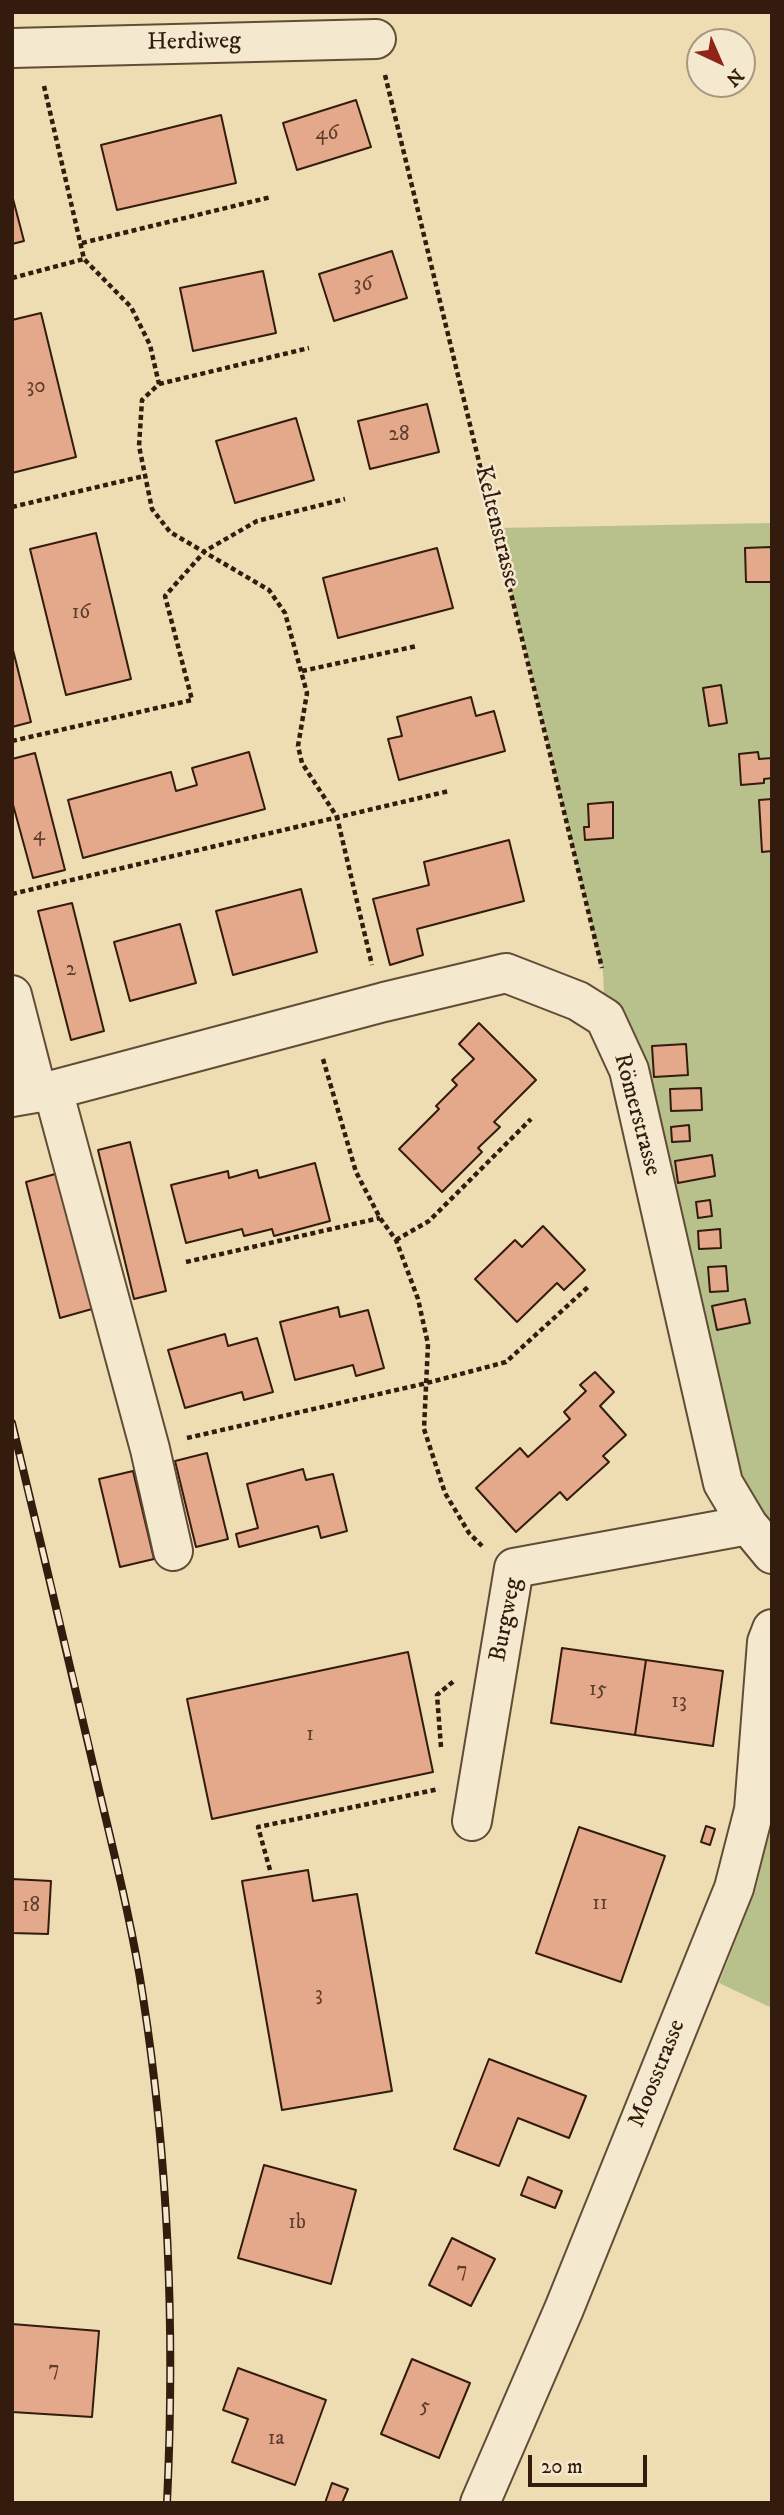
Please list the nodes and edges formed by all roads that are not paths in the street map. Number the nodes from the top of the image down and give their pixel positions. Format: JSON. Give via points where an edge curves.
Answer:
{"nodes":[{"id":1,"x":371,"y":22,"type":"edge"},
{"id":2,"x":24,"y":48,"type":"edge"},
{"id":3,"x":12,"y":995,"type":"edge"},
{"id":4,"x":34,"y":1093,"type":"edge"},
{"id":5,"x":760,"y":1539,"type":"edge"},
{"id":6,"x":173,"y":1551,"type":"dead end"},
{"id":7,"x":772,"y":1629,"type":"edge"},
{"id":8,"x":472,"y":1821,"type":"dead end"},
{"id":9,"x":480,"y":2503,"type":"edge"}],
"edges":[{"from":1,"to":2,"type":"street","name":"Herdiweg"},
{"from":3,"to":4,"type":"street"},
{"from":4,"to":5,"type":"street","name":"Römerstrasse","via":[[506,972],[578,1001],[605,1018],[629,1069],[723,1483]]},
{"from":4,"to":6,"type":"street","via":[[150,1448]]},
{"from":5,"to":8,"type":"street","name":"Burgweg","via":[[514,1567]]},
{"from":7,"to":9,"type":"street","name":"Moosstrasse","via":[[767,1642],[754,1810],[734,1888],[564,2309]]}]}
